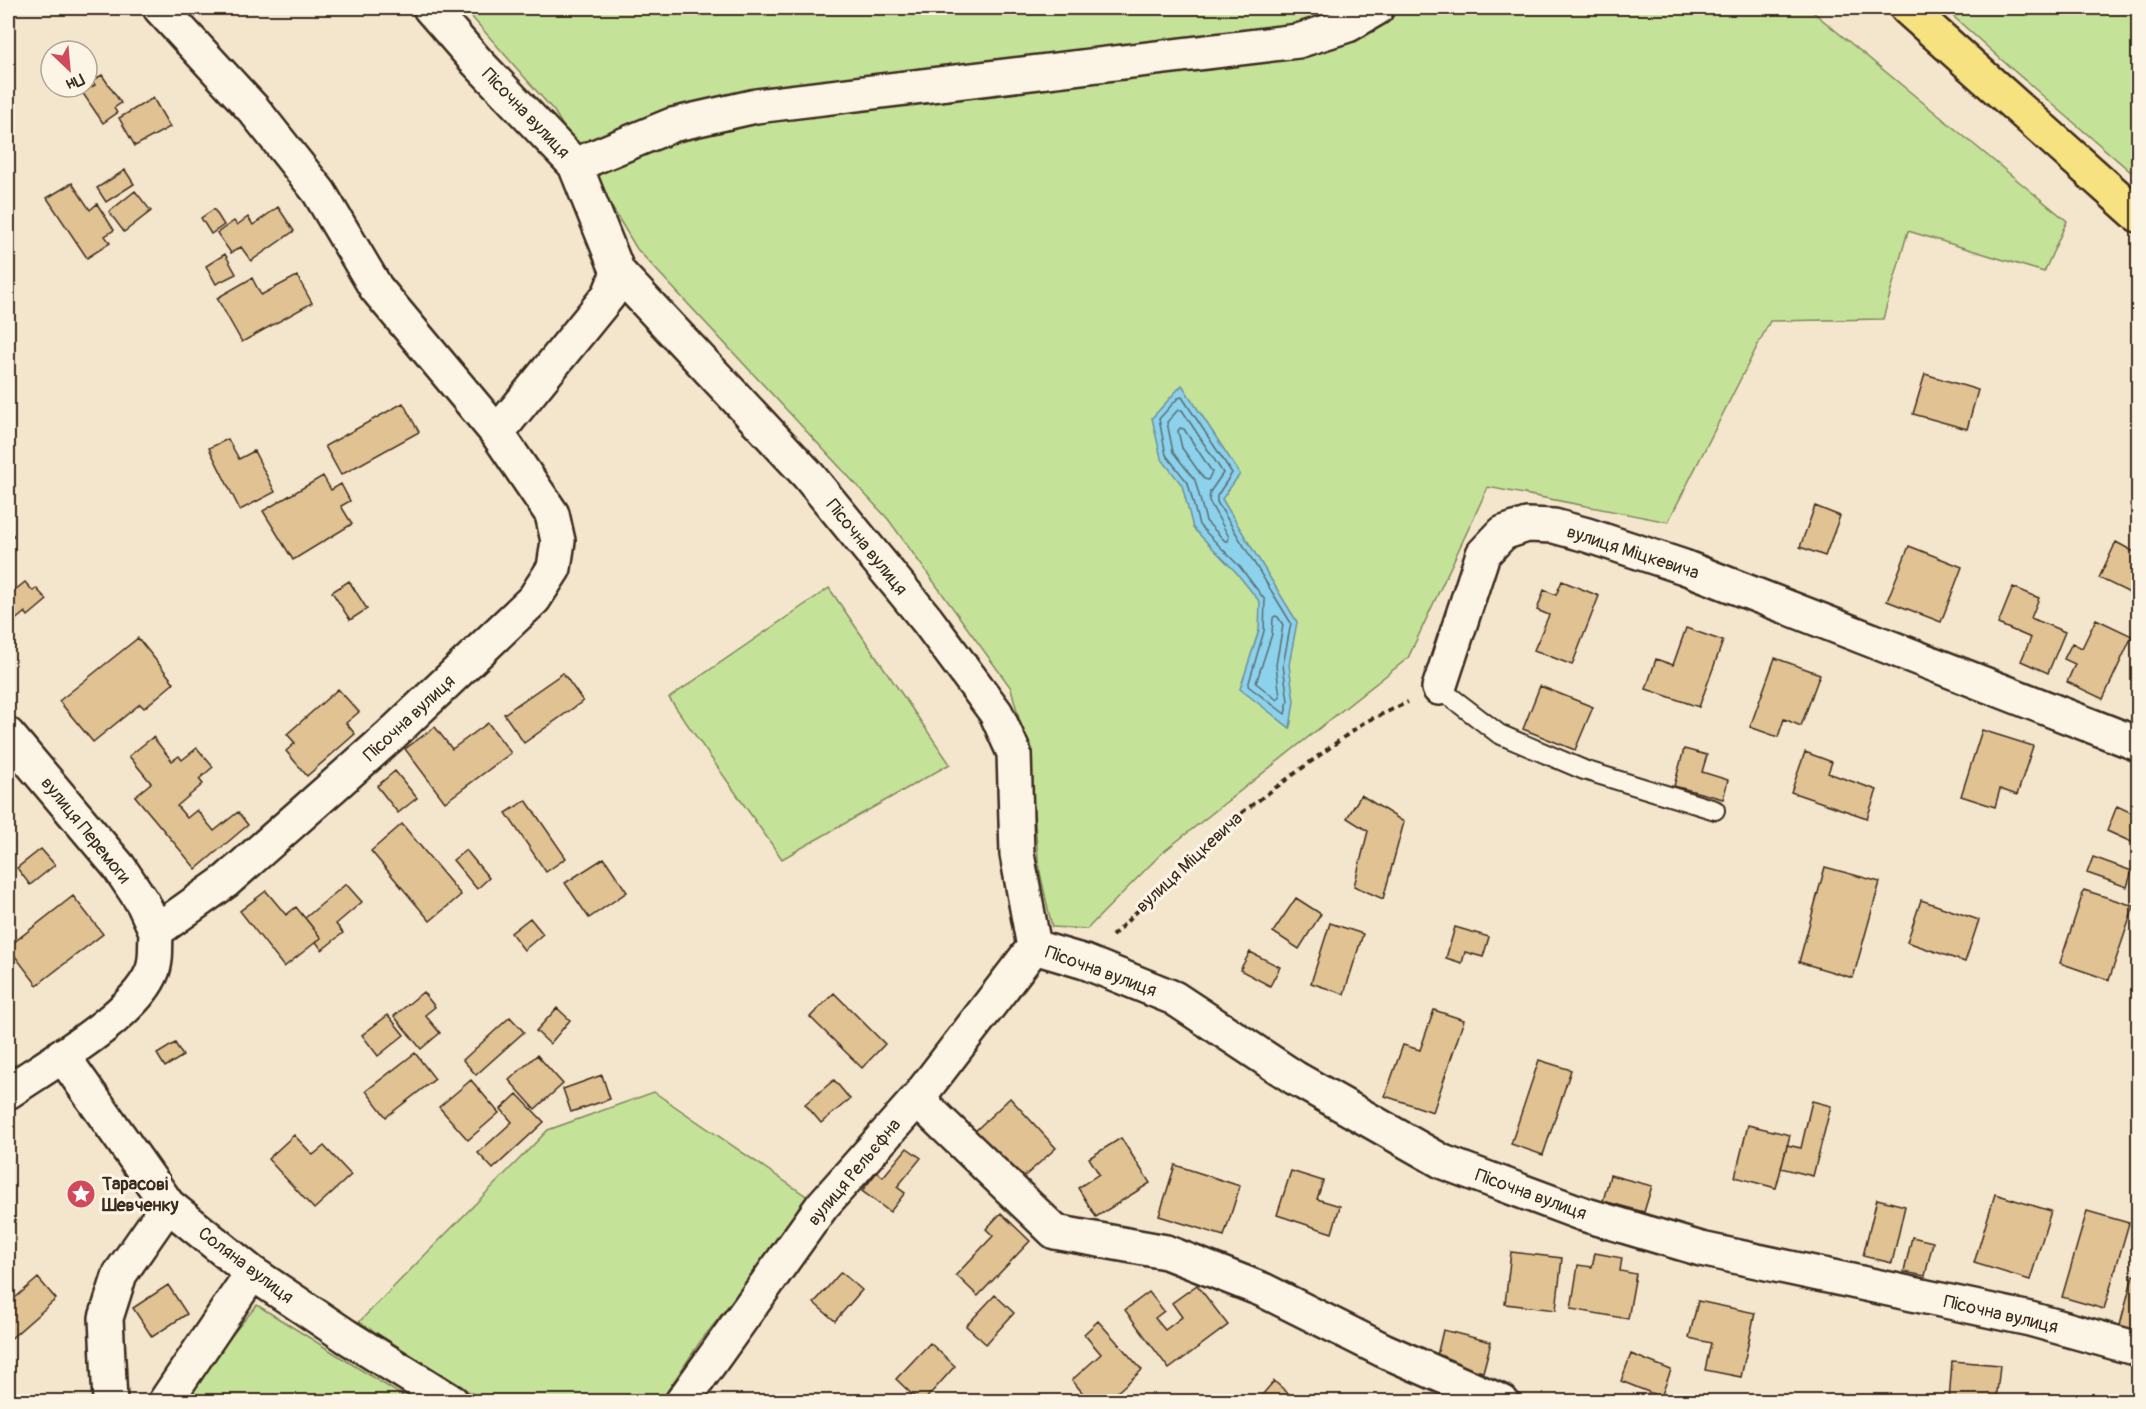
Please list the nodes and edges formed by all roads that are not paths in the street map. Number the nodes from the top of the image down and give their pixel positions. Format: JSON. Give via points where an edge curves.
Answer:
{"nodes":[{"id":1,"x":160,"y":8,"type":"edge"},
{"id":2,"x":430,"y":8,"type":"edge"},
{"id":3,"x":1377,"y":8,"type":"edge"},
{"id":4,"x":1907,"y":8,"type":"edge"},
{"id":5,"x":575,"y":165,"type":"junction"},
{"id":6,"x":2139,"y":215,"type":"edge"},
{"id":7,"x":618,"y":272,"type":"junction"},
{"id":8,"x":497,"y":433,"type":"junction"},
{"id":9,"x":1438,"y":687,"type":"joint"},
{"id":10,"x":8,"y":735,"type":"edge"},
{"id":11,"x":2139,"y":744,"type":"edge"},
{"id":12,"x":1715,"y":810,"type":"dead end"},
{"id":13,"x":156,"y":931,"type":"junction"},
{"id":14,"x":1034,"y":947,"type":"junction"},
{"id":15,"x":62,"y":1055,"type":"junction"},
{"id":16,"x":8,"y":1092,"type":"edge"},
{"id":17,"x":917,"y":1099,"type":"junction"},
{"id":18,"x":168,"y":1205,"type":"junction"},
{"id":19,"x":252,"y":1273,"type":"junction"},
{"id":20,"x":2139,"y":1349,"type":"edge"},
{"id":21,"x":110,"y":1401,"type":"edge"},
{"id":22,"x":165,"y":1401,"type":"edge"},
{"id":23,"x":452,"y":1401,"type":"edge"},
{"id":24,"x":682,"y":1401,"type":"edge"},
{"id":25,"x":1502,"y":1401,"type":"edge"}],
"edges":[{"from":1,"to":8,"type":"street","name":"Пісочна вулиця","via":[[269,128],[319,192],[376,288]]},
{"from":2,"to":5,"type":"street","name":"Пісочна вулиця"},
{"from":3,"to":5,"type":"street","via":[[1348,25],[1298,41],[756,106],[672,125]]},
{"from":4,"to":6,"type":"highway"},
{"from":5,"to":7,"type":"street","name":"Пісочна вулиця"},
{"from":7,"to":8,"type":"street","via":[[609,295]]},
{"from":7,"to":14,"type":"street","name":"Пісочна вулиця","via":[[808,475],[927,620],[996,713],[1014,753],[1017,854]]},
{"from":8,"to":13,"type":"street","name":"Пісочна вулиця","via":[[552,514],[558,541],[554,568],[534,600],[390,736],[226,882]]},
{"from":9,"to":11,"type":"street","name":"вулиця Міцкевича","via":[[1483,554],[1503,533],[1527,525],[1554,526],[1684,567]]},
{"from":9,"to":12,"type":"lane","via":[[1499,734],[1584,770]]},
{"from":10,"to":13,"type":"street","name":"вулиця Перемоги","via":[[118,867],[143,903]]},
{"from":13,"to":15,"type":"street","via":[[153,971],[137,996],[115,1018]]},
{"from":14,"to":17,"type":"street","name":"вулиця Рельєфна"},
{"from":14,"to":20,"type":"street","name":"Пісочна вулиця","via":[[1085,962],[1174,998],[1295,1078],[1443,1162],[1572,1210],[1701,1249],[2030,1319]]},
{"from":15,"to":16,"type":"street"},
{"from":15,"to":18,"type":"street","name":"Соляна вулиця"},
{"from":17,"to":24,"type":"street","name":"вулиця Рельєфна","via":[[822,1206]]},
{"from":17,"to":25,"type":"street","via":[[1054,1233],[1166,1252],[1263,1290],[1383,1350]]},
{"from":18,"to":19,"type":"street","name":"Соляна вулиця"},
{"from":18,"to":21,"type":"street","via":[[120,1274],[106,1318]]},
{"from":19,"to":22,"type":"street"},
{"from":19,"to":23,"type":"street","name":"Соляна вулиця"}]}
